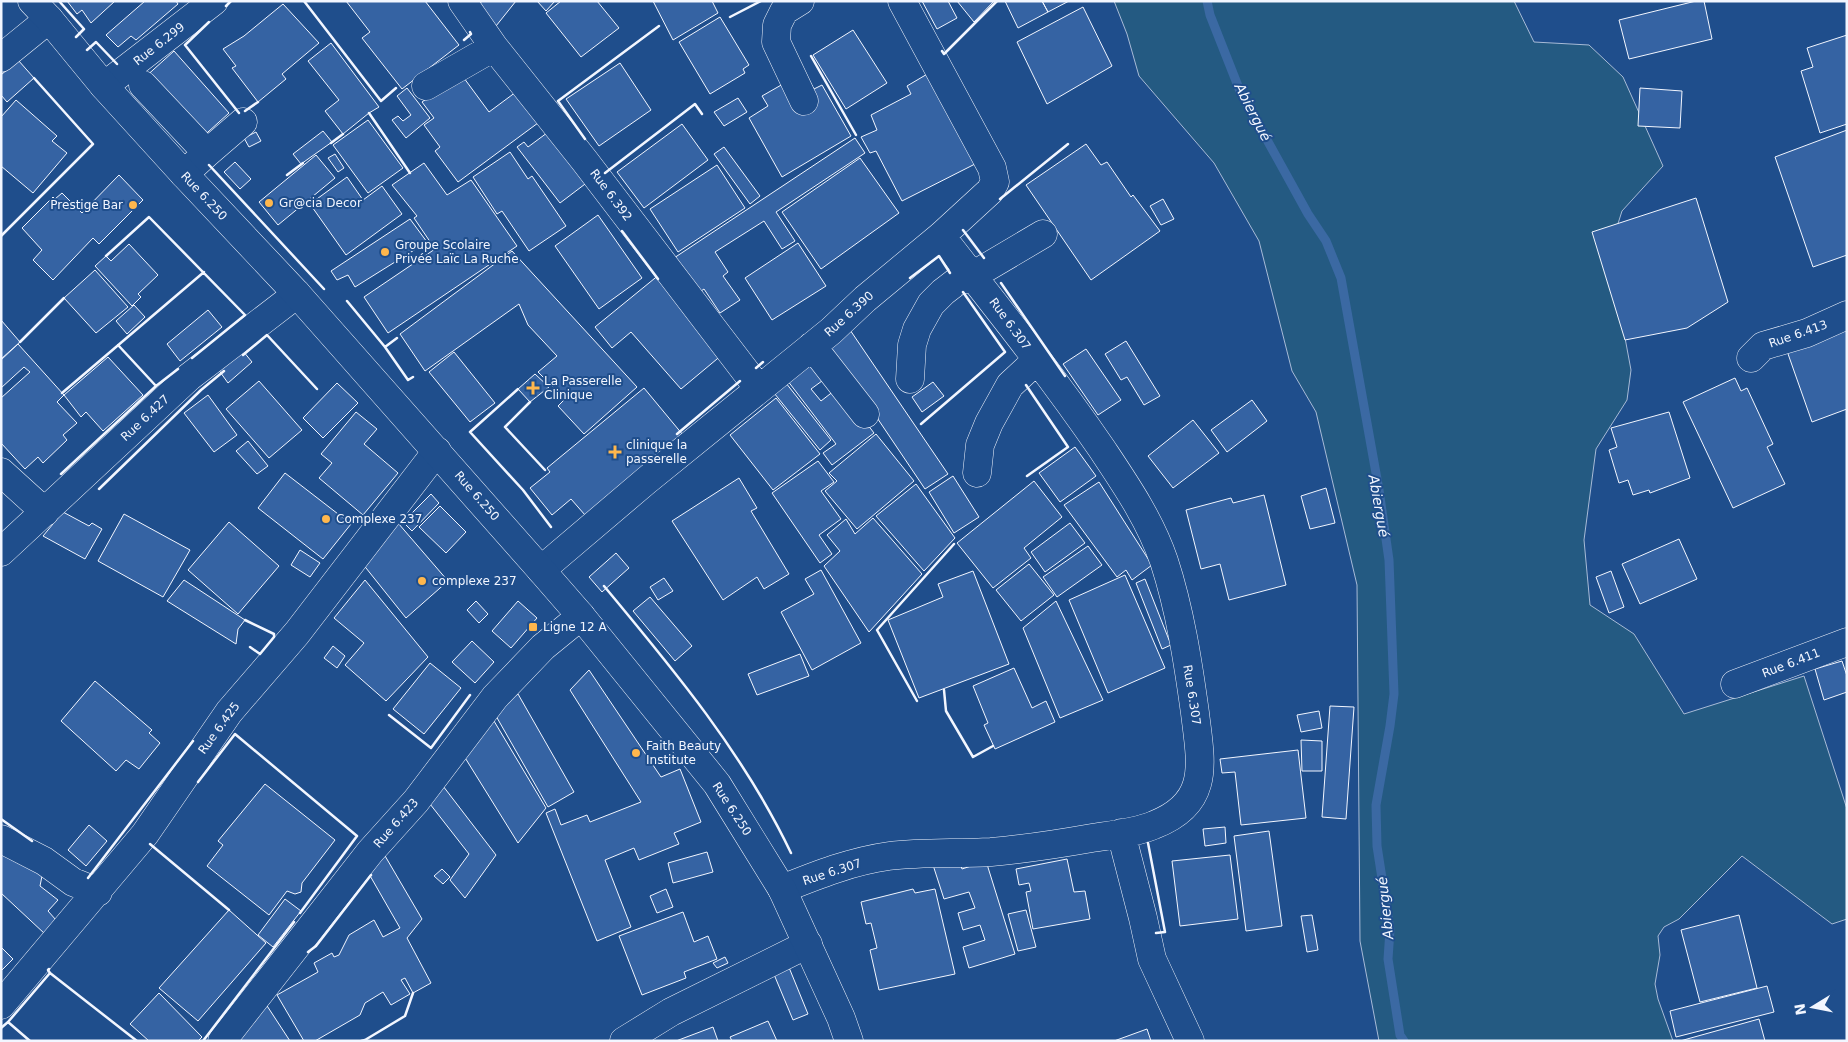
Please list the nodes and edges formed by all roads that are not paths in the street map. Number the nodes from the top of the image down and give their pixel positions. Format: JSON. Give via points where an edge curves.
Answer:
{"nodes":[{"id":1,"x":214,"y":1,"type":"edge"},
{"id":2,"x":462,"y":1,"type":"edge"},
{"id":3,"x":800,"y":1,"type":"edge"},
{"id":4,"x":902,"y":1,"type":"edge"},
{"id":5,"x":41,"y":10,"type":"edge"},
{"id":6,"x":494,"y":47,"type":"junction"},
{"id":7,"x":1,"y":58,"type":"edge"},
{"id":8,"x":143,"y":84,"type":"dead end"},
{"id":9,"x":104,"y":86,"type":"junction"},
{"id":10,"x":426,"y":86,"type":"dead end"},
{"id":11,"x":804,"y":101,"type":"dead end"},
{"id":12,"x":243,"y":122,"type":"dead end"},
{"id":13,"x":207,"y":153,"type":"junction"},
{"id":14,"x":184,"y":174,"type":"junction"},
{"id":15,"x":1042,"y":234,"type":"dead end"},
{"id":16,"x":941,"y":236,"type":"junction"},
{"id":17,"x":972,"y":276,"type":"junction"},
{"id":18,"x":297,"y":294,"type":"junction"},
{"id":19,"x":1847,"y":315,"type":"edge"},
{"id":20,"x":812,"y":346,"type":"junction"},
{"id":21,"x":1752,"y":358,"type":"dead end"},
{"id":22,"x":1037,"y":360,"type":"junction"},
{"id":23,"x":910,"y":379,"type":"dead end"},
{"id":24,"x":759,"y":389,"type":"junction"},
{"id":25,"x":865,"y":414,"type":"dead end"},
{"id":26,"x":437,"y":450,"type":"junction"},
{"id":27,"x":1,"y":472,"type":"edge"},
{"id":28,"x":976,"y":473,"type":"dead end"},
{"id":29,"x":45,"y":512,"type":"junction"},
{"id":30,"x":1,"y":552,"type":"edge"},
{"id":31,"x":541,"y":570,"type":"junction"},
{"id":32,"x":581,"y":616,"type":"junction"},
{"id":33,"x":1847,"y":642,"type":"edge"},
{"id":34,"x":1735,"y":684,"type":"dead end"},
{"id":35,"x":1121,"y":833,"type":"junction"},
{"id":36,"x":1,"y":839,"type":"edge"},
{"id":37,"x":782,"y":889,"type":"junction"},
{"id":38,"x":98,"y":892,"type":"junction"},
{"id":39,"x":808,"y":944,"type":"junction"},
{"id":40,"x":1,"y":1005,"type":"edge"},
{"id":41,"x":222,"y":1041,"type":"edge"},
{"id":42,"x":624,"y":1041,"type":"edge"},
{"id":43,"x":848,"y":1041,"type":"edge"},
{"id":44,"x":1190,"y":1041,"type":"edge"}],
"edges":[{"from":1,"to":9,"type":"street","name":"Rue 6.299"},
{"from":2,"to":6,"type":"street","name":"Rue 6.392"},
{"from":3,"to":11,"type":"street","via":[[784,11],[777,25],[776,42]]},
{"from":4,"to":16,"type":"street","name":"Rue 6.390","via":[[992,168],[994,182],[990,191]]},
{"from":5,"to":7,"type":"street"},
{"from":5,"to":9,"type":"street","name":"Rue 6.250"},
{"from":6,"to":10,"type":"street"},
{"from":6,"to":24,"type":"street","name":"Rue 6.392"},
{"from":8,"to":13,"type":"street","name":"Rue 6.299"},
{"from":9,"to":14,"type":"street","name":"Rue 6.250"},
{"from":12,"to":13,"type":"street"},
{"from":13,"to":14,"type":"street"},
{"from":14,"to":18,"type":"street","name":"Rue 6.250"},
{"from":15,"to":17,"type":"street"},
{"from":16,"to":17,"type":"street","name":"Rue 6.307"},
{"from":16,"to":20,"type":"street","name":"Rue 6.390"},
{"from":17,"to":22,"type":"street","name":"Rue 6.307"},
{"from":17,"to":23,"type":"street","via":[[950,286],[931,304],[912,345]]},
{"from":18,"to":26,"type":"street","name":"Rue 6.250"},
{"from":18,"to":29,"type":"street","name":"Rue 6.427","via":[[188,377]]},
{"from":19,"to":21,"type":"street","name":"Rue 6.413","via":[[1807,333],[1763,346]]},
{"from":20,"to":24,"type":"street","name":"Rue 6.390"},
{"from":20,"to":25,"type":"street"},
{"from":22,"to":28,"type":"street","via":[[1010,385],[989,423],[980,444]]},
{"from":22,"to":35,"type":"street","name":"Rue 6.307","via":[[1140,507],[1164,560],[1182,632],[1201,761],[1198,785],[1185,808],[1155,825]]},
{"from":24,"to":31,"type":"street","name":"Rue 6.390"},
{"from":26,"to":31,"type":"street","name":"Rue 6.250"},
{"from":26,"to":38,"type":"street","name":"Rue 6.425","via":[[297,633],[229,712],[145,834]]},
{"from":27,"to":29,"type":"street"},
{"from":29,"to":30,"type":"street","name":"Rue 6.427"},
{"from":31,"to":32,"type":"street","name":"Rue 6.250"},
{"from":32,"to":37,"type":"street","name":"Rue 6.250","via":[[717,784]]},
{"from":32,"to":41,"type":"street","name":"Rue 6.423","via":[[543,646],[495,697],[416,801],[370,852]]},
{"from":33,"to":34,"type":"street","name":"Rue 6.411"},
{"from":35,"to":37,"type":"street","name":"Rue 6.307","via":[[991,852],[888,856],[853,863]]},
{"from":35,"to":44,"type":"street","via":[[1152,959]]},
{"from":36,"to":38,"type":"street","via":[[44,861],[73,882]]},
{"from":37,"to":39,"type":"street","name":"Rue 6.250"},
{"from":38,"to":40,"type":"street","name":"Rue 6.425"},
{"from":39,"to":42,"type":"street","via":[[671,1012]]},
{"from":39,"to":43,"type":"street","name":"Rue 6.250"}]}
